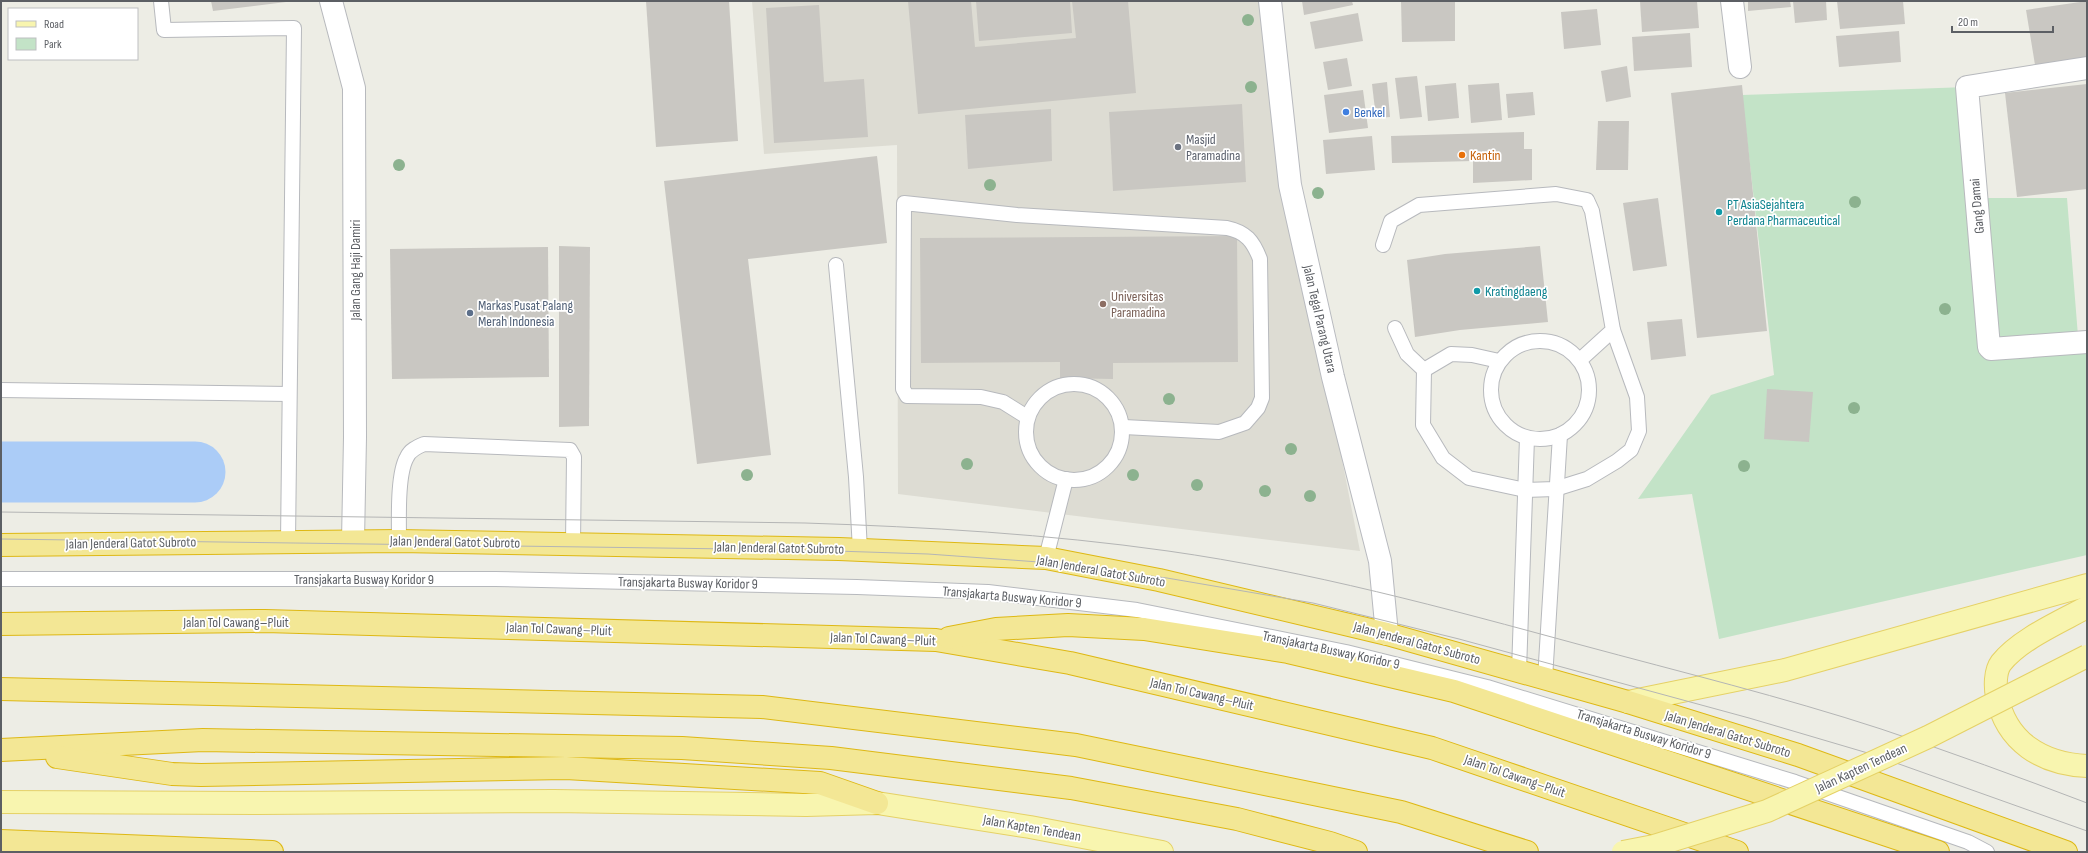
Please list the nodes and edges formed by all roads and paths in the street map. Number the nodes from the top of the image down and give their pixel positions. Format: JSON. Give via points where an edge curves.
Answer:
{"nodes":[{"id":1,"x":160,"y":1,"type":"edge"},
{"id":2,"x":331,"y":1,"type":"edge"},
{"id":3,"x":1270,"y":1,"type":"edge"},
{"id":4,"x":1732,"y":1,"type":"edge"},
{"id":5,"x":1740,"y":67,"type":"dead end"},
{"id":6,"x":2087,"y":68,"type":"edge"},
{"id":7,"x":1383,"y":246,"type":"dead end"},
{"id":8,"x":836,"y":265,"type":"dead end"},
{"id":9,"x":1395,"y":328,"type":"dead end"},
{"id":10,"x":1613,"y":330,"type":"junction"},
{"id":11,"x":2087,"y":342,"type":"edge"},
{"id":12,"x":1580,"y":360,"type":"junction"},
{"id":13,"x":1499,"y":361,"type":"junction"},
{"id":14,"x":1424,"y":370,"type":"junction"},
{"id":15,"x":1,"y":390,"type":"edge"},
{"id":16,"x":289,"y":394,"type":"junction"},
{"id":17,"x":1027,"y":417,"type":"junction"},
{"id":18,"x":1124,"y":427,"type":"junction"},
{"id":19,"x":1560,"y":436,"type":"junction"},
{"id":20,"x":1527,"y":438,"type":"junction"},
{"id":21,"x":1066,"y":479,"type":"junction"},
{"id":22,"x":1555,"y":489,"type":"junction"},
{"id":23,"x":1524,"y":490,"type":"junction"},
{"id":24,"x":399,"y":541,"type":"junction"},
{"id":25,"x":288,"y":542,"type":"junction"},
{"id":26,"x":353,"y":542,"type":"junction"},
{"id":27,"x":573,"y":544,"type":"junction"},
{"id":28,"x":1,"y":545,"type":"edge"},
{"id":29,"x":860,"y":550,"type":"junction"},
{"id":30,"x":1046,"y":558,"type":"junction"},
{"id":31,"x":1,"y":580,"type":"edge"},
{"id":32,"x":2087,"y":586,"type":"edge"},
{"id":33,"x":2087,"y":607,"type":"edge"},
{"id":34,"x":1,"y":624,"type":"edge"},
{"id":35,"x":1387,"y":634,"type":"junction"},
{"id":36,"x":936,"y":640,"type":"junction"},
{"id":37,"x":2087,"y":656,"type":"edge"},
{"id":38,"x":1519,"y":671,"type":"junction"},
{"id":39,"x":1545,"y":678,"type":"junction"},
{"id":40,"x":1,"y":689,"type":"edge"},
{"id":41,"x":1628,"y":702,"type":"junction"},
{"id":42,"x":6,"y":750,"type":"edge"},
{"id":43,"x":2087,"y":766,"type":"edge"},
{"id":44,"x":1,"y":802,"type":"edge"},
{"id":45,"x":877,"y":803,"type":"junction"},
{"id":46,"x":1,"y":841,"type":"edge"},
{"id":47,"x":129,"y":850,"type":"edge"},
{"id":48,"x":272,"y":852,"type":"edge"},
{"id":49,"x":1162,"y":852,"type":"edge"},
{"id":50,"x":1356,"y":852,"type":"edge"},
{"id":51,"x":1527,"y":852,"type":"edge"},
{"id":52,"x":1623,"y":852,"type":"edge"},
{"id":53,"x":1737,"y":852,"type":"edge"},
{"id":54,"x":1938,"y":852,"type":"edge"},
{"id":55,"x":1987,"y":852,"type":"edge"},
{"id":56,"x":2066,"y":852,"type":"edge"}],
"edges":[{"from":1,"to":16,"type":"lane","via":[[164,30],[294,28]]},
{"from":2,"to":26,"type":"street","name":"Jalan Gang Haji Damiri","via":[[354,88]]},
{"from":3,"to":35,"type":"street","name":"Jalan Tegal Parang Utara","via":[[1290,185],[1333,377],[1380,561]]},
{"from":4,"to":5,"type":"street"},
{"from":6,"to":11,"type":"street","name":"Gang Damai","via":[[1967,86],[1989,347],[1991,349]]},
{"from":7,"to":10,"type":"lane","via":[[1391,221],[1419,205],[1556,194],[1587,200],[1592,211]]},
{"from":8,"to":29,"type":"lane","via":[[856,477]]},
{"from":9,"to":14,"type":"lane","via":[[1407,354]]},
{"from":10,"to":12,"type":"lane"},
{"from":10,"to":22,"type":"lane","via":[[1637,397],[1639,431],[1631,450],[1617,461],[1586,478]]},
{"from":12,"to":13,"type":"lane","via":[[1569,349],[1555,342],[1539,340],[1524,343],[1510,350]]},
{"from":12,"to":19,"type":"lane","via":[[1588,376],[1590,394],[1585,411],[1574,425]]},
{"from":13,"to":14,"type":"lane","via":[[1472,355],[1451,354]]},
{"from":13,"to":20,"type":"lane","via":[[1492,376],[1490,392],[1493,407],[1500,421],[1508,429]]},
{"from":14,"to":23,"type":"lane","via":[[1423,425],[1443,458],[1469,478]]},
{"from":15,"to":16,"type":"lane"},
{"from":16,"to":25,"type":"lane"},
{"from":17,"to":18,"type":"lane","via":[[1042,395],[1066,383],[1093,386],[1114,402]]},
{"from":17,"to":18,"type":"lane","via":[[1003,402],[981,397],[905,395],[904,204],[1227,228],[1239,230],[1250,239],[1260,259],[1262,398],[1258,408],[1245,423],[1219,432]]},
{"from":17,"to":21,"type":"lane","via":[[1025,437],[1033,457],[1047,472]]},
{"from":18,"to":21,"type":"lane","via":[[1120,450],[1108,468],[1088,478]]},
{"from":19,"to":20,"type":"lane","via":[[1544,439]]},
{"from":19,"to":22,"type":"lane"},
{"from":20,"to":23,"type":"lane"},
{"from":21,"to":30,"type":"lane"},
{"from":22,"to":23,"type":"lane"},
{"from":22,"to":39,"type":"lane"},
{"from":23,"to":38,"type":"lane"},
{"from":24,"to":26,"type":"highway","name":"Jalan Jenderal Gatot Subroto"},
{"from":24,"to":27,"type":"highway","name":"Jalan Jenderal Gatot Subroto"},
{"from":24,"to":27,"type":"lane","via":[[402,469],[407,456],[414,448],[424,444],[570,450],[574,457]]},
{"from":25,"to":26,"type":"highway","name":"Jalan Jenderal Gatot Subroto"},
{"from":25,"to":28,"type":"highway","name":"Jalan Jenderal Gatot Subroto"},
{"from":27,"to":29,"type":"highway","name":"Jalan Jenderal Gatot Subroto"},
{"from":29,"to":30,"type":"highway","name":"Jalan Jenderal Gatot Subroto"},
{"from":30,"to":35,"type":"highway","name":"Jalan Jenderal Gatot Subroto","via":[[1159,580]]},
{"from":31,"to":55,"type":"lane","name":"Transjakarta Busway Koridor 9","via":[[495,579],[857,587],[988,592],[1137,610],[1346,652],[1487,687],[1795,782],[1968,842]]},
{"from":32,"to":41,"type":"main road","via":[[1785,670]]},
{"from":33,"to":43,"type":"main road","via":[[2012,651],[1999,665],[1995,687],[2000,712],[2011,732],[2031,750],[2050,760],[2070,766]]},
{"from":34,"to":36,"type":"highway","name":"Jalan Tol Cawang–Pluit","via":[[265,621]]},
{"from":35,"to":38,"type":"highway","name":"Jalan Jenderal Gatot Subroto"},
{"from":36,"to":53,"type":"highway","name":"Jalan Tol Cawang–Pluit","via":[[1070,663],[1432,748]]},
{"from":36,"to":54,"type":"highway","via":[[996,629],[1068,625],[1144,629],[1288,652],[1454,691]]},
{"from":37,"to":52,"type":"main road","name":"Jalan Kapten Tendean","bridge":true,"via":[[1928,737],[1767,811],[1654,846]]},
{"from":38,"to":39,"type":"highway","name":"Jalan Jenderal Gatot Subroto"},
{"from":39,"to":41,"type":"highway","name":"Jalan Jenderal Gatot Subroto"},
{"from":40,"to":51,"type":"highway","via":[[762,707],[1076,745],[1401,812]]},
{"from":41,"to":56,"type":"highway","name":"Jalan Jenderal Gatot Subroto","via":[[1798,755]]},
{"from":42,"to":45,"type":"highway","via":[[172,774],[566,768],[820,783]]},
{"from":42,"to":50,"type":"highway","via":[[203,740],[682,748],[831,758],[1071,788],[1237,819]]},
{"from":44,"to":45,"type":"main road","via":[[554,801],[806,805]]},
{"from":45,"to":49,"type":"main road","name":"Jalan Kapten Tendean","via":[[1030,827]]},
{"from":46,"to":47,"type":"highway"},
{"from":47,"to":48,"type":"highway"}]}
